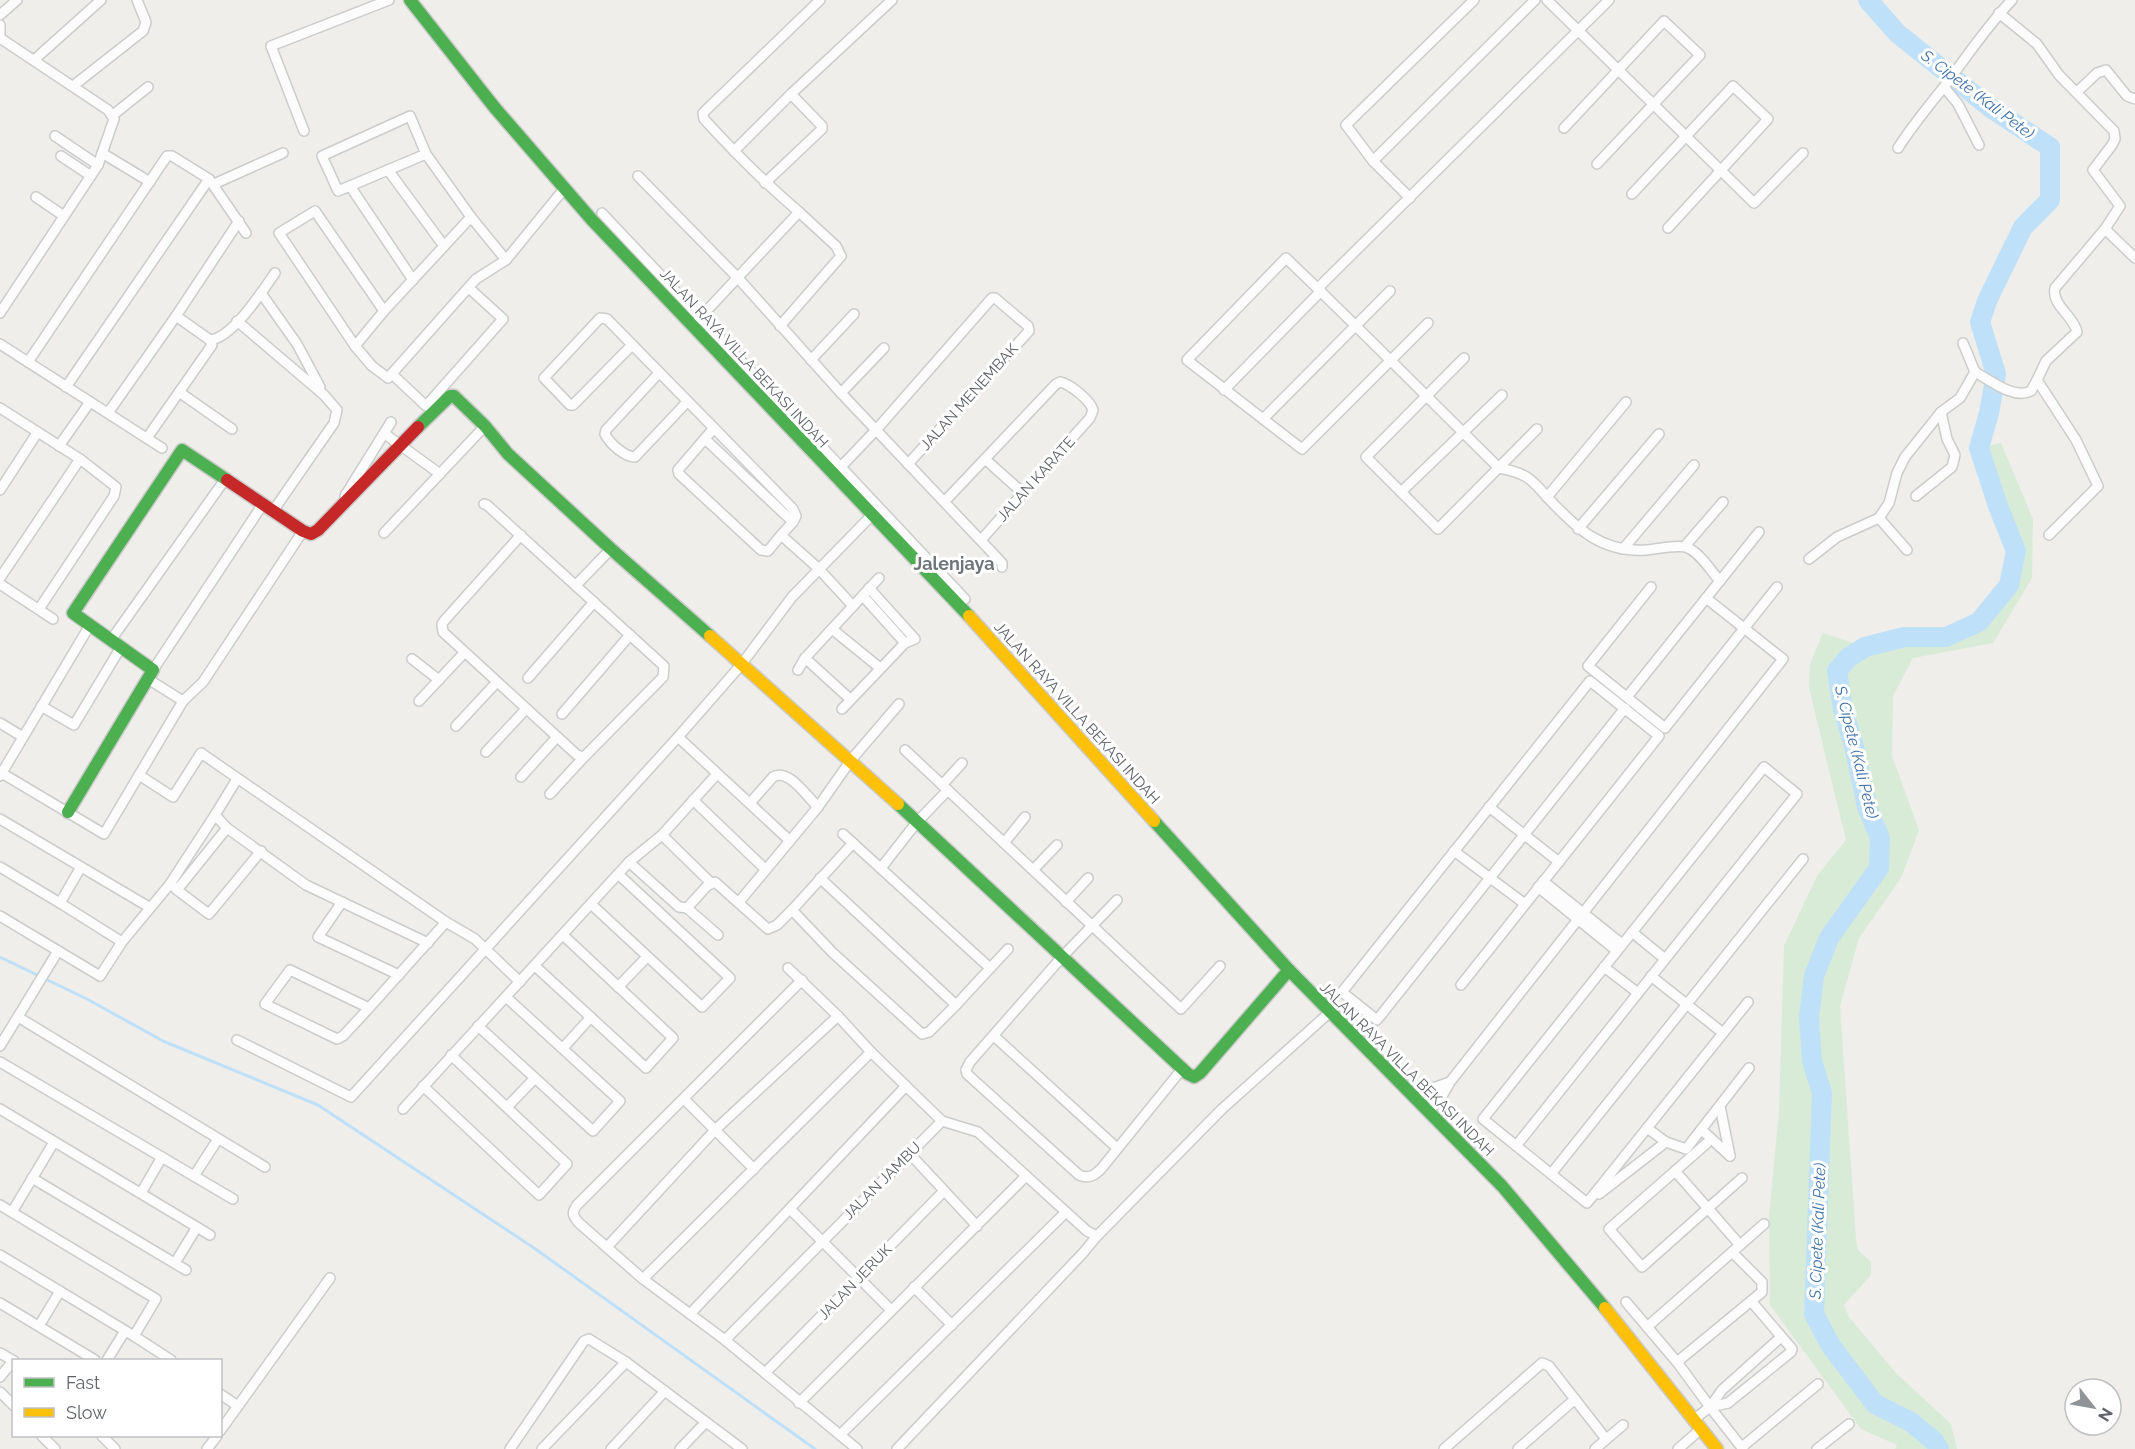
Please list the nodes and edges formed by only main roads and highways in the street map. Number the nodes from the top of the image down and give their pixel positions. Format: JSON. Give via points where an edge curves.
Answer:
{"nodes":[{"id":1,"x":410,"y":0,"type":"edge"},
{"id":2,"x":68,"y":812,"type":"road end"},
{"id":3,"x":1289,"y":970,"type":"junction"},
{"id":4,"x":1717,"y":1449,"type":"edge"}],
"edges":[{"from":1,"to":3,"type":"main road","name":"JALAN RAYA VILLA BEKASI INDAH","via":[[564,189],[697,322],[837,471]]},
{"from":2,"to":3,"type":"main road","via":[[151,675],[73,613],[182,450],[310,534],[399,444],[454,396],[508,454],[850,760],[1182,1069],[1197,1075]]},
{"from":3,"to":4,"type":"main road","name":"JALAN RAYA VILLA BEKASI INDAH","via":[[1530,1218]]}]}
